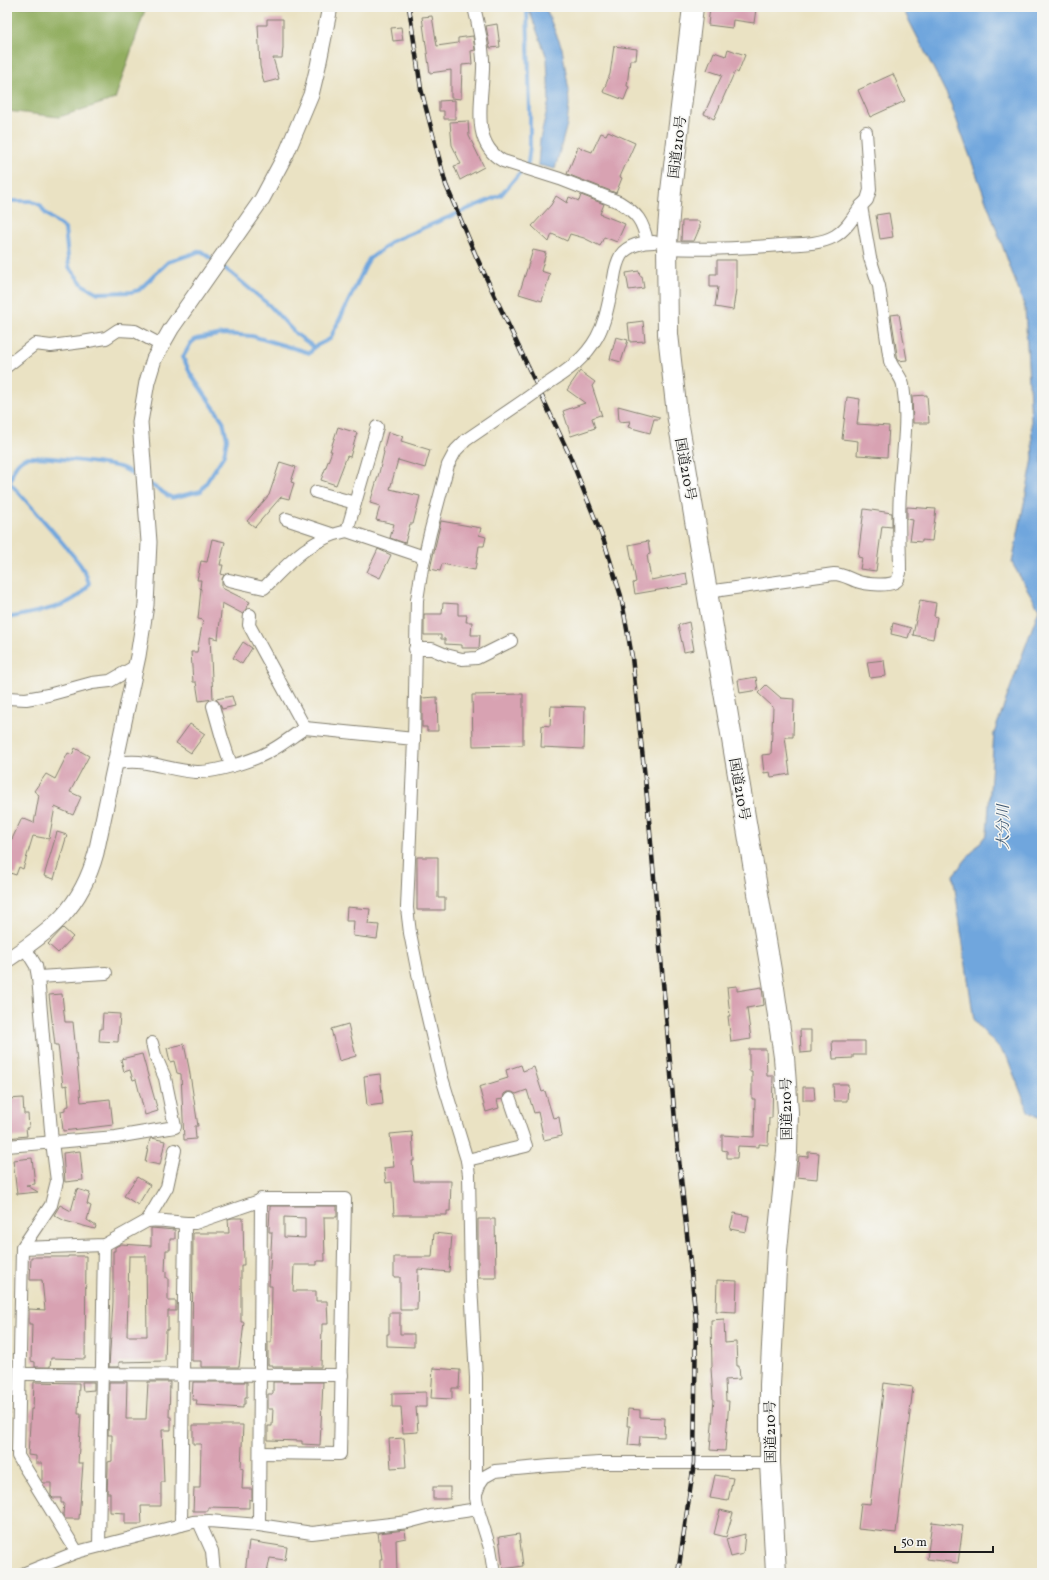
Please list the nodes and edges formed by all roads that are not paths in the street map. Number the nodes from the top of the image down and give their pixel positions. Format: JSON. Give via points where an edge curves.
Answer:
{"nodes":[{"id":1,"x":330,"y":7,"type":"edge"},
{"id":2,"x":474,"y":7,"type":"edge"},
{"id":3,"x":693,"y":7,"type":"edge"},
{"id":4,"x":866,"y":132,"type":"dead end"},
{"id":5,"x":861,"y":206,"type":"junction"},
{"id":6,"x":647,"y":242,"type":"junction"},
{"id":7,"x":667,"y":245,"type":"junction"},
{"id":8,"x":161,"y":345,"type":"junction"},
{"id":9,"x":7,"y":366,"type":"edge"},
{"id":10,"x":377,"y":428,"type":"dead end"},
{"id":11,"x":316,"y":492,"type":"dead end"},
{"id":12,"x":355,"y":503,"type":"junction"},
{"id":13,"x":286,"y":519,"type":"dead end"},
{"id":14,"x":347,"y":531,"type":"junction"},
{"id":15,"x":331,"y":534,"type":"junction"},
{"id":16,"x":424,"y":557,"type":"junction"},
{"id":17,"x":229,"y":580,"type":"dead end"},
{"id":18,"x":707,"y":592,"type":"junction"},
{"id":19,"x":250,"y":615,"type":"dead end"},
{"id":20,"x":511,"y":641,"type":"dead end"},
{"id":21,"x":415,"y":649,"type":"junction"},
{"id":22,"x":136,"y":666,"type":"junction"},
{"id":23,"x":7,"y":698,"type":"edge"},
{"id":24,"x":213,"y":706,"type":"dead end"},
{"id":25,"x":305,"y":728,"type":"junction"},
{"id":26,"x":414,"y":739,"type":"junction"},
{"id":27,"x":114,"y":763,"type":"junction"},
{"id":28,"x":231,"y":765,"type":"junction"},
{"id":29,"x":25,"y":948,"type":"junction"},
{"id":30,"x":7,"y":960,"type":"edge"},
{"id":31,"x":106,"y":973,"type":"dead end"},
{"id":32,"x":38,"y":977,"type":"junction"},
{"id":33,"x":152,"y":1043,"type":"dead end"},
{"id":34,"x":510,"y":1099,"type":"dead end"},
{"id":35,"x":52,"y":1142,"type":"junction"},
{"id":36,"x":7,"y":1146,"type":"edge"},
{"id":37,"x":175,"y":1150,"type":"dead end"},
{"id":38,"x":467,"y":1160,"type":"junction"},
{"id":39,"x":261,"y":1199,"type":"junction"},
{"id":40,"x":147,"y":1221,"type":"junction"},
{"id":41,"x":185,"y":1224,"type":"junction"},
{"id":42,"x":104,"y":1245,"type":"junction"},
{"id":43,"x":22,"y":1248,"type":"junction"},
{"id":44,"x":20,"y":1374,"type":"junction"},
{"id":45,"x":102,"y":1374,"type":"junction"},
{"id":46,"x":183,"y":1374,"type":"junction"},
{"id":47,"x":260,"y":1374,"type":"junction"},
{"id":48,"x":342,"y":1375,"type":"junction"},
{"id":49,"x":260,"y":1453,"type":"junction"},
{"id":50,"x":770,"y":1463,"type":"junction"},
{"id":51,"x":477,"y":1504,"type":"junction"},
{"id":52,"x":199,"y":1522,"type":"junction"},
{"id":53,"x":181,"y":1525,"type":"junction"},
{"id":54,"x":259,"y":1526,"type":"junction"},
{"id":55,"x":99,"y":1546,"type":"junction"},
{"id":56,"x":77,"y":1552,"type":"junction"},
{"id":57,"x":25,"y":1573,"type":"edge"},
{"id":58,"x":214,"y":1573,"type":"edge"},
{"id":59,"x":494,"y":1573,"type":"edge"},
{"id":60,"x":776,"y":1573,"type":"edge"}],
"edges":[{"from":1,"to":8,"type":"street","via":[[311,95],[280,167],[242,228],[180,314]]},
{"from":2,"to":6,"type":"street","via":[[483,59],[481,130],[490,151],[503,161],[560,179],[627,206],[641,220]]},
{"from":3,"to":7,"type":"highway","name":"国道210号"},
{"from":4,"to":5,"type":"street","via":[[870,190],[867,200]]},
{"from":5,"to":7,"type":"street","via":[[836,236],[820,241],[757,247],[684,249]]},
{"from":5,"to":18,"type":"street","via":[[870,258],[879,286],[890,361],[902,381],[905,403],[898,579],[888,584],[868,583],[834,574]]},
{"from":6,"to":7,"type":"street"},
{"from":6,"to":16,"type":"street","bridge":true,"via":[[625,251],[621,256],[602,327],[582,359],[466,440],[456,450],[448,466]]},
{"from":7,"to":18,"type":"highway","name":"国道210号","via":[[667,322],[673,389]]},
{"from":8,"to":9,"type":"street","via":[[136,331],[118,330],[106,338],[51,346],[35,344]]},
{"from":8,"to":22,"type":"street","via":[[147,382],[141,411],[140,432],[149,542],[146,605]]},
{"from":10,"to":12,"type":"street"},
{"from":11,"to":12,"type":"street"},
{"from":12,"to":14,"type":"street"},
{"from":13,"to":15,"type":"street"},
{"from":14,"to":15,"type":"street"},
{"from":14,"to":16,"type":"street"},
{"from":15,"to":17,"type":"street","via":[[303,550],[264,588]]},
{"from":16,"to":21,"type":"street","via":[[417,600]]},
{"from":18,"to":50,"type":"highway","name":"国道210号","via":[[787,1078],[788,1130],[770,1385]]},
{"from":19,"to":25,"type":"street","via":[[249,625]]},
{"from":20,"to":21,"type":"street","via":[[477,658],[462,659],[432,649]]},
{"from":21,"to":26,"type":"street"},
{"from":22,"to":23,"type":"street","via":[[110,681],[92,683],[48,696]]},
{"from":22,"to":27,"type":"street"},
{"from":24,"to":28,"type":"street"},
{"from":25,"to":26,"type":"street"},
{"from":25,"to":28,"type":"street","via":[[271,751]]},
{"from":26,"to":38,"type":"street","via":[[407,886],[410,933],[442,1078]]},
{"from":27,"to":28,"type":"street","via":[[139,762],[197,772]]},
{"from":27,"to":29,"type":"street","via":[[96,853],[85,886],[59,921]]},
{"from":29,"to":30,"type":"street"},
{"from":29,"to":32,"type":"street","via":[[36,966]]},
{"from":31,"to":32,"type":"street"},
{"from":32,"to":35,"type":"street"},
{"from":33,"to":35,"type":"street","via":[[165,1078],[174,1127],[116,1137]]},
{"from":34,"to":38,"type":"street","via":[[526,1146]]},
{"from":35,"to":36,"type":"street"},
{"from":35,"to":43,"type":"street","via":[[57,1181],[51,1205]]},
{"from":37,"to":40,"type":"street","via":[[168,1187]]},
{"from":38,"to":51,"type":"street","via":[[476,1378]]},
{"from":39,"to":41,"type":"street","via":[[203,1221]]},
{"from":39,"to":47,"type":"street"},
{"from":39,"to":48,"type":"street","via":[[345,1199]]},
{"from":40,"to":41,"type":"street"},
{"from":40,"to":42,"type":"street"},
{"from":41,"to":46,"type":"street"},
{"from":42,"to":43,"type":"street"},
{"from":42,"to":45,"type":"street"},
{"from":43,"to":44,"type":"street"},
{"from":44,"to":45,"type":"street"},
{"from":44,"to":56,"type":"street","via":[[18,1456]]},
{"from":45,"to":46,"type":"street"},
{"from":45,"to":55,"type":"street"},
{"from":46,"to":47,"type":"street"},
{"from":46,"to":53,"type":"street"},
{"from":47,"to":48,"type":"street"},
{"from":47,"to":49,"type":"street"},
{"from":48,"to":49,"type":"street","via":[[340,1454]]},
{"from":49,"to":54,"type":"street"},
{"from":50,"to":51,"type":"street","via":[[600,1463],[495,1471],[484,1477],[480,1483]]},
{"from":50,"to":60,"type":"highway","name":"国道210号"},
{"from":51,"to":54,"type":"street","via":[[408,1522],[312,1533]]},
{"from":51,"to":59,"type":"street","via":[[488,1538]]},
{"from":52,"to":53,"type":"street"},
{"from":52,"to":54,"type":"street"},
{"from":52,"to":58,"type":"street","via":[[212,1551]]},
{"from":53,"to":55,"type":"street"},
{"from":55,"to":56,"type":"street"},
{"from":56,"to":57,"type":"street"}]}
